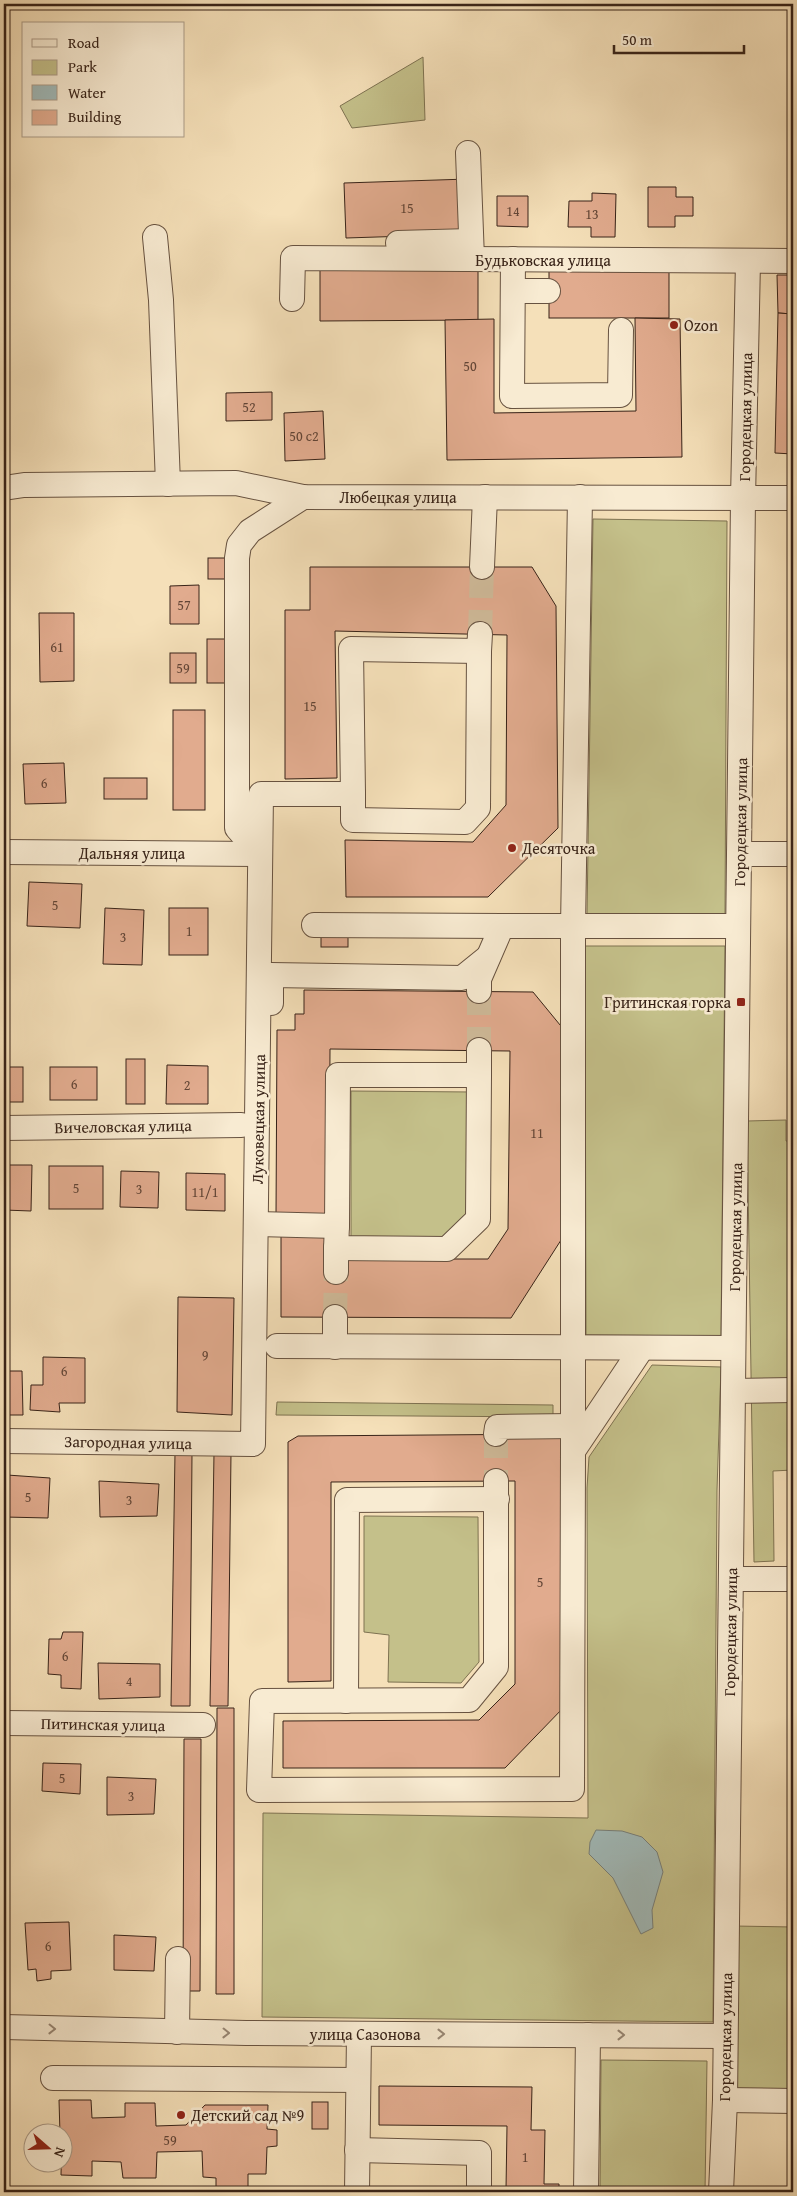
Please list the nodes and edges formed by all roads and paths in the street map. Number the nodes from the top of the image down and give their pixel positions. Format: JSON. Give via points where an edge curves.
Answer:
{"nodes":[{"id":1,"x":468,"y":153,"type":"dead end"},
{"id":2,"x":154,"y":237,"type":"dead end"},
{"id":3,"x":368,"y":244,"type":"dead end"},
{"id":4,"x":471,"y":250,"type":"junction"},
{"id":5,"x":513,"y":259,"type":"junction"},
{"id":6,"x":748,"y":261,"type":"junction"},
{"id":7,"x":793,"y":261,"type":"edge"},
{"id":8,"x":513,"y":291,"type":"junction"},
{"id":9,"x":548,"y":291,"type":"dead end"},
{"id":10,"x":292,"y":299,"type":"dead end"},
{"id":11,"x":620,"y":330,"type":"dead end"},
{"id":12,"x":168,"y":484,"type":"junction"},
{"id":13,"x":4,"y":488,"type":"edge"},
{"id":14,"x":303,"y":497,"type":"junction"},
{"id":15,"x":485,"y":497,"type":"junction"},
{"id":16,"x":580,"y":497,"type":"junction"},
{"id":17,"x":793,"y":498,"type":"edge"},
{"id":18,"x":743,"y":499,"type":"junction"},
{"id":19,"x":482,"y":567,"type":"tunnel mouth"},
{"id":20,"x":353,"y":794,"type":"junction"},
{"id":21,"x":4,"y":852,"type":"edge"},
{"id":22,"x":260,"y":854,"type":"junction"},
{"id":23,"x":739,"y":854,"type":"junction"},
{"id":24,"x":793,"y":854,"type":"edge"},
{"id":25,"x":314,"y":924,"type":"dead end"},
{"id":26,"x":502,"y":926,"type":"junction"},
{"id":27,"x":738,"y":926,"type":"junction"},
{"id":28,"x":573,"y":927,"type":"junction"},
{"id":29,"x":488,"y":957,"type":"junction"},
{"id":30,"x":479,"y":991,"type":"tunnel mouth"},
{"id":31,"x":479,"y":1050,"type":"tunnel mouth"},
{"id":32,"x":479,"y":1075,"type":"junction"},
{"id":33,"x":241,"y":1125,"type":"dead end"},
{"id":34,"x":4,"y":1128,"type":"edge"},
{"id":35,"x":263,"y":1224,"type":"junction"},
{"id":36,"x":337,"y":1237,"type":"junction"},
{"id":37,"x":336,"y":1272,"type":"tunnel mouth"},
{"id":38,"x":335,"y":1317,"type":"tunnel mouth"},
{"id":39,"x":277,"y":1346,"type":"dead end"},
{"id":40,"x":335,"y":1347,"type":"junction"},
{"id":41,"x":574,"y":1348,"type":"junction"},
{"id":42,"x":642,"y":1348,"type":"junction"},
{"id":43,"x":733,"y":1348,"type":"junction"},
{"id":44,"x":793,"y":1390,"type":"edge"},
{"id":45,"x":733,"y":1391,"type":"junction"},
{"id":46,"x":574,"y":1426,"type":"junction"},
{"id":47,"x":496,"y":1434,"type":"dead end"},
{"id":48,"x":4,"y":1441,"type":"edge"},
{"id":49,"x":253,"y":1444,"type":"joint"},
{"id":50,"x":573,"y":1451,"type":"junction"},
{"id":51,"x":730,"y":1579,"type":"junction"},
{"id":52,"x":793,"y":1579,"type":"edge"},
{"id":53,"x":346,"y":1701,"type":"junction"},
{"id":54,"x":4,"y":1723,"type":"edge"},
{"id":55,"x":203,"y":1725,"type":"dead end"},
{"id":56,"x":178,"y":1959,"type":"dead end"},
{"id":57,"x":4,"y":2027,"type":"edge"},
{"id":58,"x":177,"y":2032,"type":"junction"},
{"id":59,"x":358,"y":2034,"type":"junction"},
{"id":60,"x":588,"y":2035,"type":"junction"},
{"id":61,"x":725,"y":2036,"type":"junction"},
{"id":62,"x":53,"y":2078,"type":"dead end"},
{"id":63,"x":358,"y":2080,"type":"junction"},
{"id":64,"x":725,"y":2100,"type":"junction"},
{"id":65,"x":793,"y":2101,"type":"edge"},
{"id":66,"x":357,"y":2150,"type":"junction"},
{"id":67,"x":357,"y":2192,"type":"edge"},
{"id":68,"x":479,"y":2192,"type":"edge"},
{"id":69,"x":586,"y":2192,"type":"edge"},
{"id":70,"x":721,"y":2192,"type":"edge"}],
"edges":[{"from":1,"to":4,"type":"street"},
{"from":2,"to":12,"type":"street","via":[[161,300]]},
{"from":3,"to":4,"type":"street"},
{"from":4,"to":5,"type":"street","name":"Будьковская улица"},
{"from":4,"to":10,"type":"street","name":"Будьковская улица","via":[[293,258]]},
{"from":5,"to":6,"type":"street","name":"Будьковская улица"},
{"from":5,"to":8,"type":"street"},
{"from":6,"to":7,"type":"street","name":"Будьковская улица"},
{"from":6,"to":18,"type":"street","name":"Городецкая улица"},
{"from":8,"to":9,"type":"street"},
{"from":8,"to":11,"type":"street","via":[[512,396],[620,395]]},
{"from":12,"to":13,"type":"street","name":"Любецкая улица","via":[[24,485]]},
{"from":12,"to":14,"type":"street","name":"Любецкая улица","via":[[236,483]]},
{"from":14,"to":15,"type":"street","name":"Любецкая улица"},
{"from":14,"to":22,"type":"street","via":[[250,531],[239,545],[237,558],[237,828]]},
{"from":15,"to":16,"type":"street","name":"Любецкая улица"},
{"from":15,"to":19,"type":"street"},
{"from":16,"to":18,"type":"street","name":"Любецкая улица"},
{"from":16,"to":28,"type":"street"},
{"from":17,"to":18,"type":"street","name":"Любецкая улица"},
{"from":18,"to":23,"type":"street","name":"Городецкая улица"},
{"from":20,"to":20,"type":"street","via":[[353,820],[465,822],[478,808],[479,643],[351,649]]},
{"from":20,"to":22,"type":"street","name":"Луковецкая улица","via":[[261,794]]},
{"from":21,"to":22,"type":"street","name":"Дальняя улица"},
{"from":22,"to":35,"type":"street","name":"Луковецкая улица"},
{"from":23,"to":24,"type":"street"},
{"from":23,"to":27,"type":"street","name":"Городецкая улица"},
{"from":25,"to":26,"type":"street"},
{"from":26,"to":28,"type":"street"},
{"from":26,"to":29,"type":"street"},
{"from":27,"to":28,"type":"street"},
{"from":27,"to":43,"type":"street","name":"Городецкая улица"},
{"from":28,"to":41,"type":"street"},
{"from":29,"to":30,"type":"street","via":[[479,979]]},
{"from":29,"to":35,"type":"street","via":[[462,978],[271,975]]},
{"from":31,"to":32,"type":"street"},
{"from":32,"to":36,"type":"street","via":[[478,1219],[447,1250]]},
{"from":32,"to":36,"type":"street","via":[[338,1075]]},
{"from":33,"to":34,"type":"street","name":"Вичеловская улица"},
{"from":35,"to":36,"type":"street"},
{"from":35,"to":49,"type":"street","name":"Луковецкая улица"},
{"from":36,"to":37,"type":"street"},
{"from":38,"to":40,"type":"street"},
{"from":39,"to":40,"type":"street"},
{"from":40,"to":41,"type":"street"},
{"from":41,"to":42,"type":"street"},
{"from":41,"to":46,"type":"street"},
{"from":42,"to":43,"type":"street"},
{"from":42,"to":50,"type":"street"},
{"from":43,"to":45,"type":"street","name":"Городецкая улица"},
{"from":44,"to":45,"type":"street"},
{"from":45,"to":51,"type":"street","name":"Городецкая улица"},
{"from":46,"to":47,"type":"street","via":[[497,1426]]},
{"from":46,"to":50,"type":"street"},
{"from":48,"to":49,"type":"street","name":"Загородная улица"},
{"from":50,"to":53,"type":"street","via":[[572,1789],[259,1790],[262,1701]]},
{"from":51,"to":52,"type":"street"},
{"from":51,"to":61,"type":"street","name":"Городецкая улица"},
{"from":53,"to":53,"type":"street","via":[[468,1700],[496,1667],[497,1490],[347,1500]]},
{"from":54,"to":55,"type":"street","name":"Питинская улица"},
{"from":56,"to":58,"type":"street"},
{"from":57,"to":58,"type":"street","name":"улица Сазонова","one_way":true},
{"from":58,"to":59,"type":"street","name":"улица Сазонова","one_way":true},
{"from":59,"to":60,"type":"street","name":"улица Сазонова","one_way":true},
{"from":59,"to":63,"type":"street"},
{"from":60,"to":61,"type":"street","name":"улица Сазонова","one_way":true},
{"from":60,"to":69,"type":"street"},
{"from":61,"to":64,"type":"street","name":"Городецкая улица"},
{"from":62,"to":63,"type":"street"},
{"from":63,"to":66,"type":"street"},
{"from":64,"to":65,"type":"street"},
{"from":64,"to":70,"type":"street","name":"Городецкая улица"},
{"from":66,"to":67,"type":"street"},
{"from":66,"to":68,"type":"street","via":[[479,2153]]}]}
